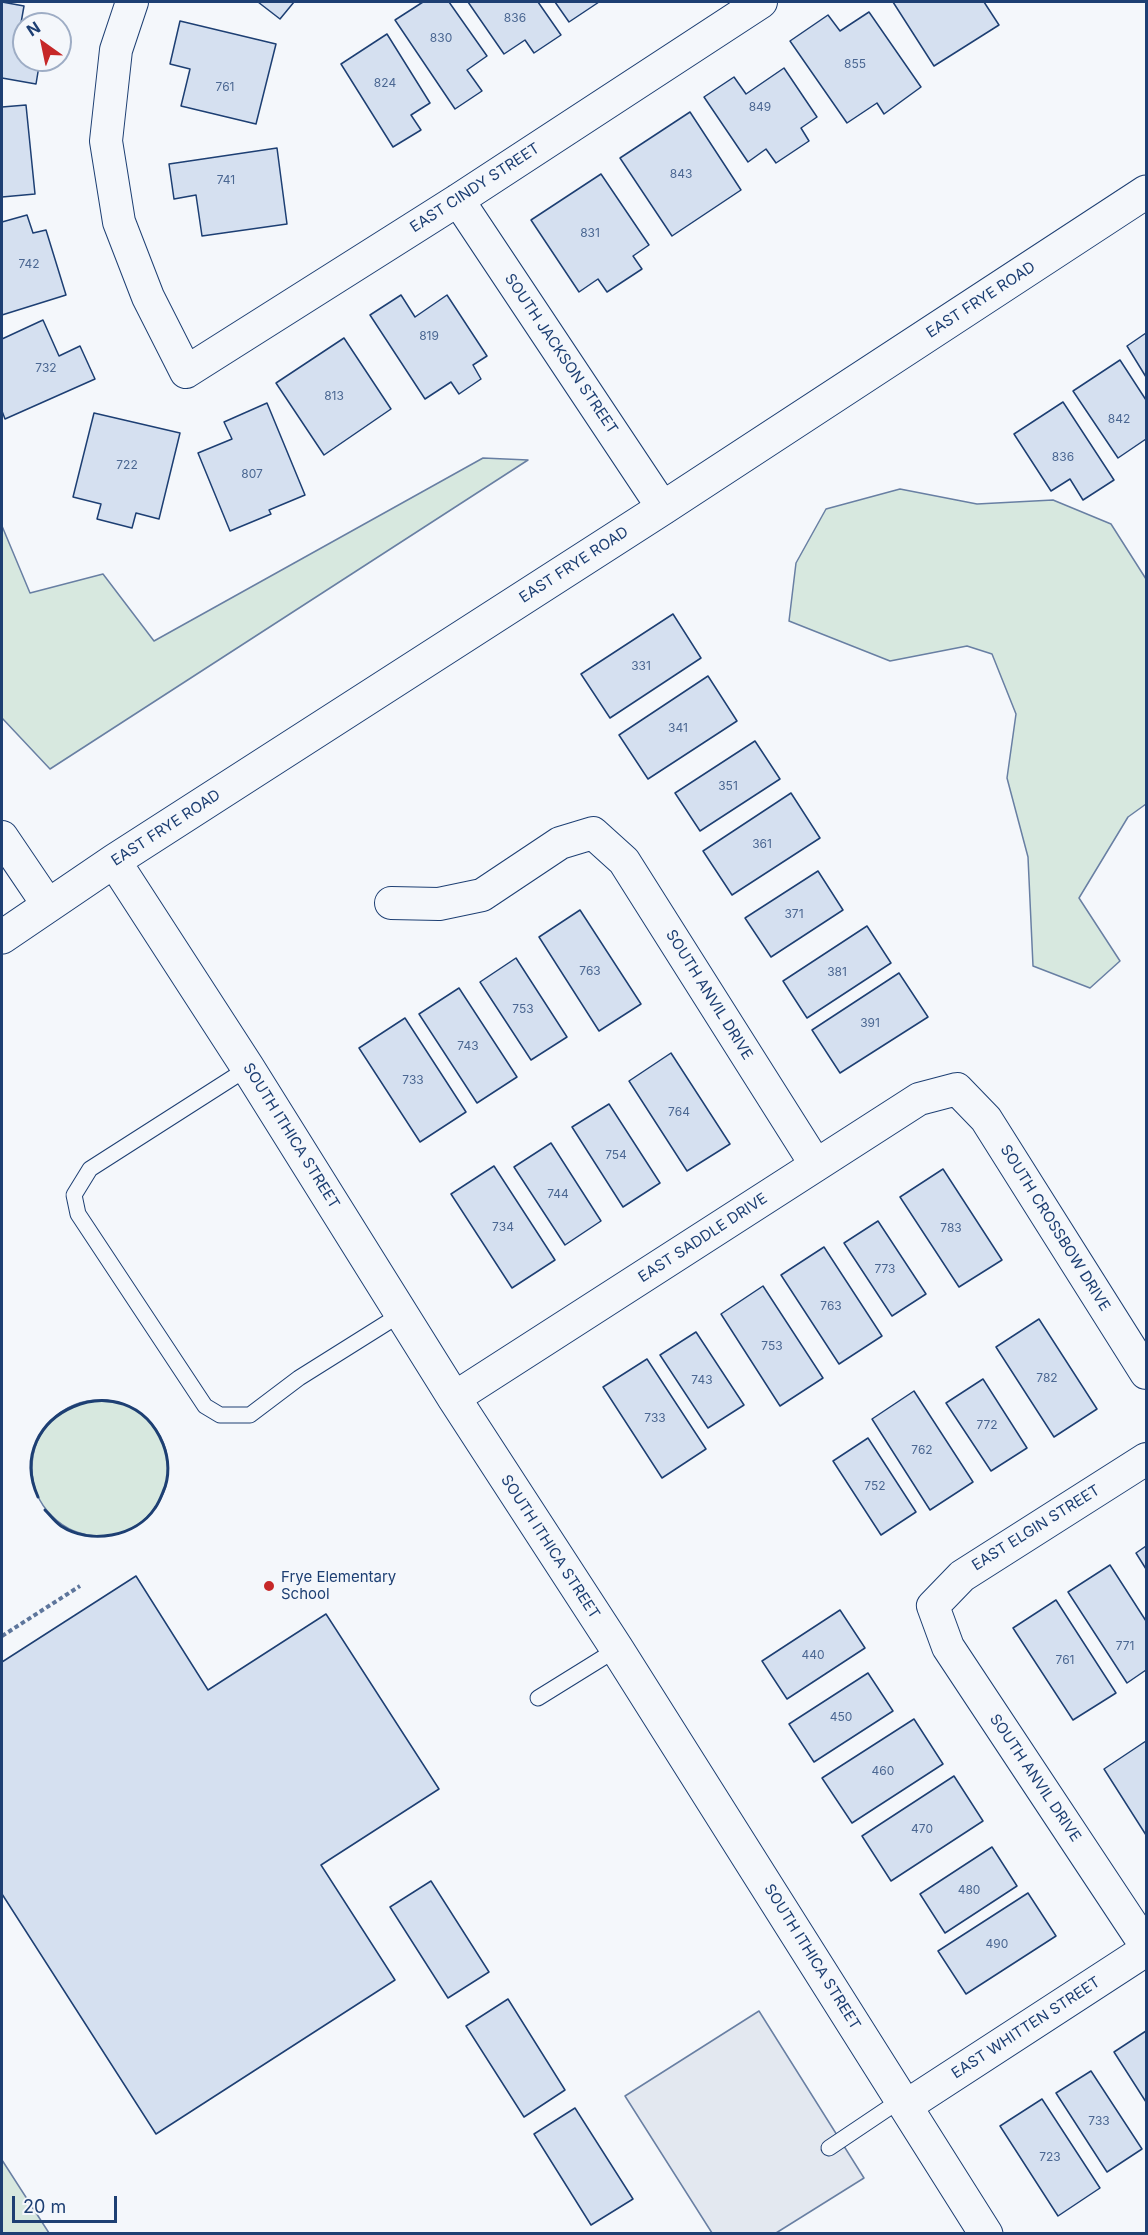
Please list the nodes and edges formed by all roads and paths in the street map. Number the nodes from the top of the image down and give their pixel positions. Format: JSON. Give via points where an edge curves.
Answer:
{"nodes":[{"id":1,"x":132,"y":2,"type":"edge"},
{"id":2,"x":761,"y":2,"type":"edge"},
{"id":3,"x":1146,"y":192,"type":"edge"},
{"id":4,"x":458,"y":200,"type":"junction"},
{"id":5,"x":663,"y":508,"type":"junction"},
{"id":6,"x":2,"y":837,"type":"edge"},
{"id":7,"x":114,"y":861,"type":"junction"},
{"id":8,"x":391,"y":903,"type":"dead end"},
{"id":9,"x":48,"y":905,"type":"junction"},
{"id":10,"x":2,"y":937,"type":"edge"},
{"id":11,"x":249,"y":1068,"type":"junction"},
{"id":12,"x":957,"y":1089,"type":"joint"},
{"id":13,"x":816,"y":1165,"type":"junction"},
{"id":14,"x":401,"y":1314,"type":"junction"},
{"id":15,"x":1146,"y":1373,"type":"edge"},
{"id":16,"x":454,"y":1398,"type":"junction"},
{"id":17,"x":1146,"y":1459,"type":"edge"},
{"id":18,"x":80,"y":1586,"type":"dead end"},
{"id":19,"x":933,"y":1606,"type":"joint"},
{"id":20,"x":2,"y":1636,"type":"edge"},
{"id":21,"x":617,"y":1649,"type":"junction"},
{"id":22,"x":538,"y":1698,"type":"dead end"},
{"id":23,"x":1146,"y":1948,"type":"edge"},
{"id":24,"x":904,"y":2103,"type":"junction"},
{"id":25,"x":829,"y":2148,"type":"dead end"},
{"id":26,"x":986,"y":2234,"type":"edge"}],
"edges":[{"from":1,"to":4,"type":"street","name":"EAST CINDY STREET","via":[[116,50],[106,141],[118,222],[148,297],[186,372]]},
{"from":2,"to":4,"type":"street","name":"EAST CINDY STREET"},
{"from":3,"to":5,"type":"street","name":"EAST FRYE ROAD"},
{"from":4,"to":5,"type":"street","name":"SOUTH JACKSON STREET"},
{"from":5,"to":7,"type":"street","name":"EAST FRYE ROAD"},
{"from":6,"to":9,"type":"street"},
{"from":7,"to":9,"type":"street","name":"EAST FRYE ROAD"},
{"from":7,"to":11,"type":"street","name":"SOUTH ITHICA STREET"},
{"from":8,"to":13,"type":"street","name":"SOUTH ANVIL DRIVE","via":[[438,904],[482,895],[560,843],[593,833],[624,861]]},
{"from":9,"to":10,"type":"street","name":"EAST FRYE ROAD"},
{"from":11,"to":14,"type":"street","name":"SOUTH ITHICA STREET"},
{"from":11,"to":14,"type":"lane","via":[[90,1169],[74,1195],[78,1214],[205,1406],[220,1416],[250,1414]]},
{"from":12,"to":13,"type":"street","name":"EAST SADDLE DRIVE","via":[[919,1099]]},
{"from":12,"to":15,"type":"street","name":"SOUTH CROSSBOW DRIVE","via":[[986,1119]]},
{"from":13,"to":16,"type":"street","name":"EAST SADDLE DRIVE"},
{"from":14,"to":16,"type":"street","name":"SOUTH ITHICA STREET"},
{"from":16,"to":21,"type":"street","name":"SOUTH ITHICA STREET"},
{"from":17,"to":19,"type":"street","name":"EAST ELGIN STREET","via":[[962,1576]]},
{"from":18,"to":20,"type":"path"},
{"from":19,"to":23,"type":"street","name":"SOUTH ANVIL DRIVE","via":[[948,1647]]},
{"from":21,"to":22,"type":"lane"},
{"from":21,"to":24,"type":"street","name":"SOUTH ITHICA STREET"},
{"from":23,"to":24,"type":"street","name":"EAST WHITTEN STREET"},
{"from":24,"to":25,"type":"lane"},
{"from":24,"to":26,"type":"street","name":"SOUTH ITHICA STREET"}]}
